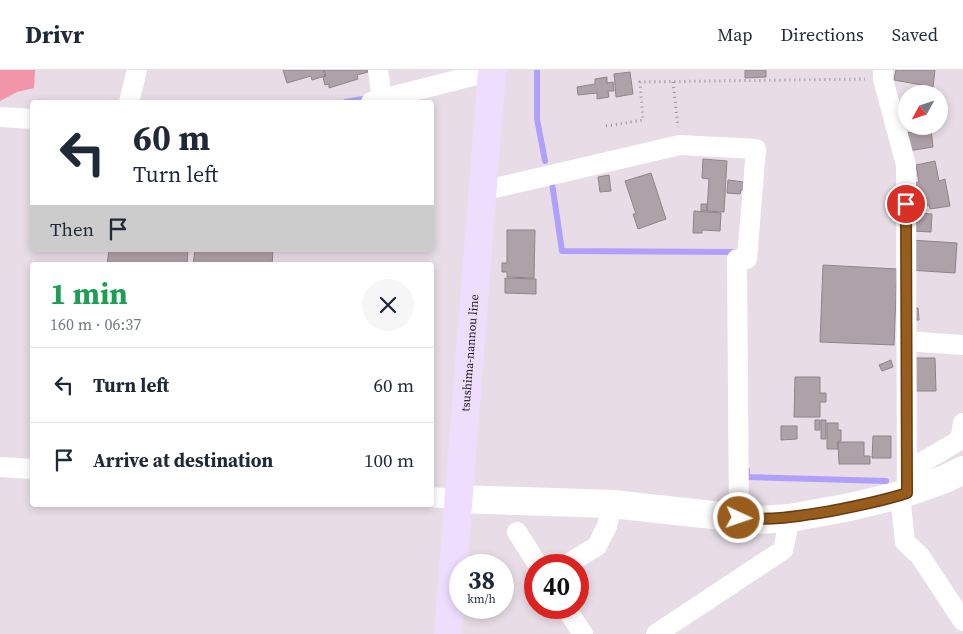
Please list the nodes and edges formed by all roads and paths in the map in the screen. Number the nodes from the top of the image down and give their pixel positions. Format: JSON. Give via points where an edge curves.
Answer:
{"nodes":[{"id":1,"x":137,"y":70,"type":"edge"},
{"id":2,"x":378,"y":70,"type":"edge"},
{"id":3,"x":492,"y":72,"type":"edge"},
{"id":4,"x":883,"y":74,"type":"edge"},
{"id":5,"x":673,"y":82,"type":"junction"},
{"id":6,"x":130,"y":100,"type":"edge"},
{"id":7,"x":377,"y":100,"type":"edge"},
{"id":8,"x":381,"y":100,"type":"edge"},
{"id":9,"x":0,"y":117,"type":"edge"},
{"id":10,"x":30,"y":118,"type":"edge"},
{"id":11,"x":606,"y":126,"type":"dead end"},
{"id":12,"x":680,"y":145,"type":"junction"},
{"id":13,"x":482,"y":191,"type":"junction"},
{"id":14,"x":906,"y":341,"type":"junction"},
{"id":15,"x":963,"y":345,"type":"edge"},
{"id":16,"x":963,"y":423,"type":"edge"},
{"id":17,"x":0,"y":467,"type":"edge"},
{"id":18,"x":30,"y":469,"type":"edge"},
{"id":19,"x":963,"y":470,"type":"edge"},
{"id":20,"x":904,"y":486,"type":"junction"},
{"id":21,"x":434,"y":497,"type":"edge"},
{"id":22,"x":458,"y":499,"type":"junction"},
{"id":23,"x":612,"y":504,"type":"junction"},
{"id":24,"x":739,"y":518,"type":"junction"},
{"id":25,"x":790,"y":518,"type":"junction"},
{"id":26,"x":517,"y":532,"type":"dead end"},
{"id":27,"x":905,"y":542,"type":"junction"},
{"id":28,"x":531,"y":554,"type":"edge"},
{"id":29,"x":584,"y":554,"type":"edge"},
{"id":30,"x":573,"y":619,"type":"edge"},
{"id":31,"x":963,"y":620,"type":"edge"},
{"id":32,"x":448,"y":634,"type":"edge"},
{"id":33,"x":583,"y":634,"type":"edge"},
{"id":34,"x":656,"y":634,"type":"edge"},
{"id":35,"x":956,"y":634,"type":"edge"}],
"edges":[{"from":1,"to":6,"type":"street"},
{"from":2,"to":7,"type":"street"},
{"from":3,"to":8,"type":"street"},
{"from":3,"to":13,"type":"main road","name":"tsushima-nannou line"},
{"from":4,"to":5,"type":"path"},
{"from":4,"to":14,"type":"street","via":[[906,165]]},
{"from":5,"to":11,"type":"path","via":[[640,82],[643,120]]},
{"from":5,"to":12,"type":"path"},
{"from":9,"to":10,"type":"street"},
{"from":12,"to":13,"type":"street"},
{"from":12,"to":24,"type":"street","via":[[756,149],[747,259],[737,259]]},
{"from":13,"to":22,"type":"main road","name":"tsushima-nannou line"},
{"from":14,"to":15,"type":"street"},
{"from":14,"to":20,"type":"street"},
{"from":16,"to":20,"type":"street","via":[[961,437]]},
{"from":17,"to":18,"type":"street"},
{"from":19,"to":20,"type":"street","via":[[945,479]]},
{"from":20,"to":25,"type":"street","via":[[850,507]]},
{"from":20,"to":27,"type":"street"},
{"from":21,"to":22,"type":"street"},
{"from":22,"to":23,"type":"street"},
{"from":22,"to":32,"type":"main road","name":"tsushima-nannou line"},
{"from":23,"to":24,"type":"street"},
{"from":23,"to":29,"type":"street","via":[[607,526],[597,546]]},
{"from":24,"to":25,"type":"street"},
{"from":25,"to":34,"type":"street","via":[[783,550]]},
{"from":26,"to":28,"type":"street"},
{"from":27,"to":31,"type":"street","via":[[920,556]]},
{"from":27,"to":35,"type":"street","via":[[910,564]]},
{"from":30,"to":33,"type":"street"}]}
